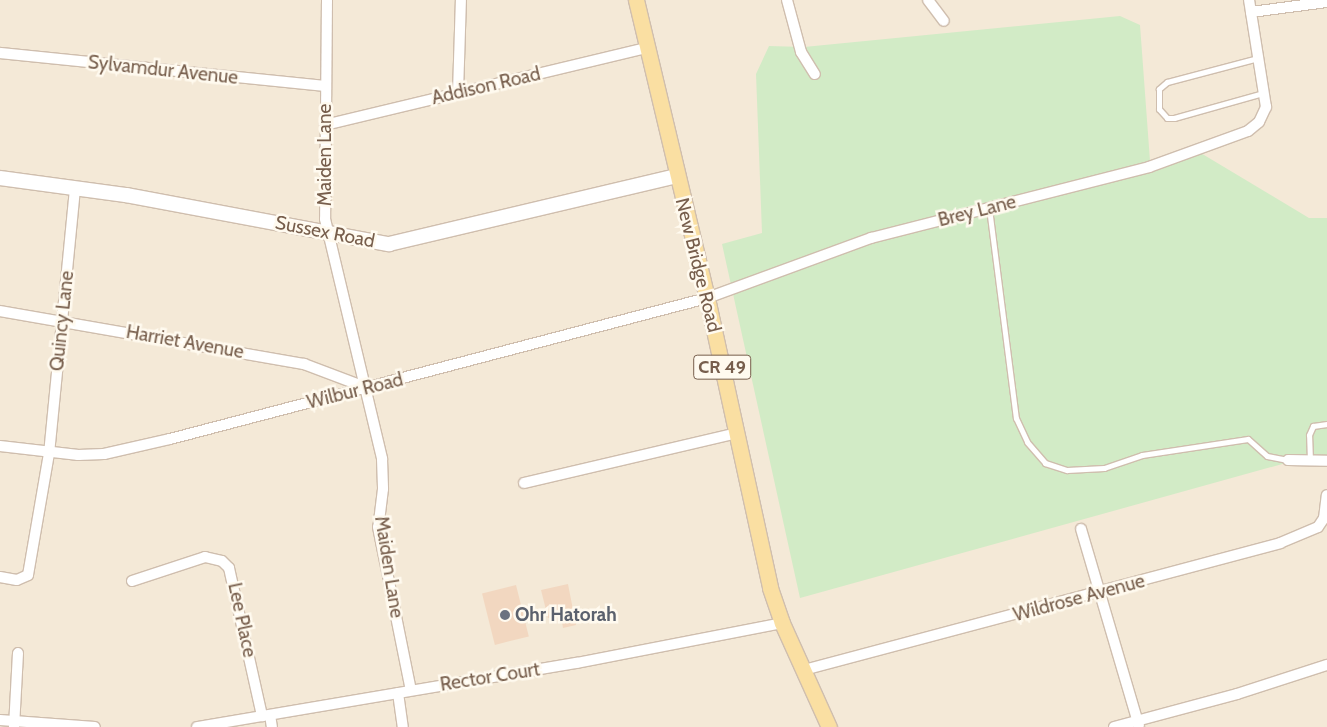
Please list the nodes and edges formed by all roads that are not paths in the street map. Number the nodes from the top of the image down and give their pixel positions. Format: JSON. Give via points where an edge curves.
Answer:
{"nodes":[{"id":1,"x":327,"y":0,"type":"edge"},
{"id":2,"x":461,"y":0,"type":"edge"},
{"id":3,"x":636,"y":0,"type":"edge"},
{"id":4,"x":787,"y":0,"type":"edge"},
{"id":5,"x":928,"y":0,"type":"edge"},
{"id":6,"x":1249,"y":0,"type":"edge"},
{"id":7,"x":1327,"y":2,"type":"edge"},
{"id":8,"x":1251,"y":12,"type":"junction"},
{"id":9,"x":944,"y":21,"type":"dead end"},
{"id":10,"x":646,"y":48,"type":"junction"},
{"id":11,"x":0,"y":53,"type":"edge"},
{"id":12,"x":1258,"y":58,"type":"junction"},
{"id":13,"x":815,"y":74,"type":"dead end"},
{"id":14,"x":325,"y":86,"type":"junction"},
{"id":15,"x":458,"y":93,"type":"junction"},
{"id":16,"x":1263,"y":93,"type":"junction"},
{"id":17,"x":325,"y":125,"type":"junction"},
{"id":18,"x":676,"y":176,"type":"junction"},
{"id":19,"x":0,"y":178,"type":"edge"},
{"id":20,"x":75,"y":188,"type":"junction"},
{"id":21,"x":989,"y":208,"type":"junction"},
{"id":22,"x":329,"y":234,"type":"junction"},
{"id":23,"x":707,"y":298,"type":"junction"},
{"id":24,"x":0,"y":311,"type":"edge"},
{"id":25,"x":62,"y":321,"type":"junction"},
{"id":26,"x":365,"y":388,"type":"junction"},
{"id":27,"x":1327,"y":424,"type":"edge"},
{"id":28,"x":737,"y":434,"type":"junction"},
{"id":29,"x":0,"y":446,"type":"edge"},
{"id":30,"x":49,"y":454,"type":"junction"},
{"id":31,"x":1288,"y":460,"type":"joint"},
{"id":32,"x":1310,"y":461,"type":"junction"},
{"id":33,"x":1327,"y":461,"type":"edge"},
{"id":34,"x":524,"y":483,"type":"dead end"},
{"id":35,"x":1327,"y":495,"type":"edge"},
{"id":36,"x":1081,"y":529,"type":"dead end"},
{"id":37,"x":0,"y":577,"type":"edge"},
{"id":38,"x":132,"y":581,"type":"dead end"},
{"id":39,"x":1100,"y":594,"type":"junction"},
{"id":40,"x":782,"y":623,"type":"junction"},
{"id":41,"x":18,"y":652,"type":"dead end"},
{"id":42,"x":1327,"y":665,"type":"edge"},
{"id":43,"x":804,"y":670,"type":"junction"},
{"id":44,"x":411,"y":690,"type":"junction"},
{"id":45,"x":398,"y":692,"type":"junction"},
{"id":46,"x":266,"y":715,"type":"junction"},
{"id":47,"x":0,"y":720,"type":"edge"},
{"id":48,"x":14,"y":724,"type":"edge"},
{"id":49,"x":1138,"y":724,"type":"edge"},
{"id":50,"x":95,"y":727,"type":"edge"},
{"id":51,"x":198,"y":727,"type":"edge"},
{"id":52,"x":272,"y":727,"type":"edge"},
{"id":53,"x":404,"y":727,"type":"edge"},
{"id":54,"x":829,"y":727,"type":"edge"},
{"id":55,"x":1114,"y":727,"type":"edge"}],
"edges":[{"from":1,"to":14,"type":"street","name":"Maiden Lane"},
{"from":2,"to":15,"type":"street"},
{"from":3,"to":10,"type":"main road","name":"New Bridge Road","number":"CR 49"},
{"from":4,"to":13,"type":"street","via":[[801,52]]},
{"from":5,"to":9,"type":"street"},
{"from":6,"to":8,"type":"street"},
{"from":7,"to":8,"type":"street"},
{"from":8,"to":12,"type":"street"},
{"from":10,"to":15,"type":"street","name":"Addison Road"},
{"from":10,"to":18,"type":"main road","name":"New Bridge Road","number":"CR 49"},
{"from":11,"to":14,"type":"street","name":"Sylvamdur Avenue"},
{"from":12,"to":16,"type":"street"},
{"from":12,"to":16,"type":"lane","via":[[1167,82],[1159,89],[1160,109],[1167,118],[1174,118]]},
{"from":14,"to":17,"type":"street","name":"Maiden Lane"},
{"from":15,"to":17,"type":"street","name":"Addison Road"},
{"from":16,"to":21,"type":"street","name":"Brey Lane","via":[[1266,107],[1259,122],[1248,131],[1149,168]]},
{"from":17,"to":22,"type":"street","name":"Maiden Lane","via":[[324,207]]},
{"from":18,"to":22,"type":"street","name":"Sussex Road","via":[[406,242],[373,243]]},
{"from":18,"to":23,"type":"main road","name":"New Bridge Road","number":"CR 49"},
{"from":19,"to":20,"type":"street","name":"Sussex Road"},
{"from":20,"to":22,"type":"street","name":"Sussex Road","via":[[182,204]]},
{"from":20,"to":25,"type":"street","name":"Quincy Lane"},
{"from":21,"to":23,"type":"street","name":"Brey Lane","via":[[834,250]]},
{"from":21,"to":31,"type":"lane","via":[[1016,418],[1027,442],[1044,462],[1068,470],[1104,468],[1142,455],[1248,439],[1267,456]]},
{"from":22,"to":26,"type":"street","name":"Maiden Lane"},
{"from":23,"to":26,"type":"street","name":"Wilbur Road"},
{"from":23,"to":28,"type":"main road","name":"New Bridge Road","number":"CR 49"},
{"from":24,"to":25,"type":"street","name":"Harriet Avenue"},
{"from":25,"to":26,"type":"street","name":"Harriet Avenue","via":[[304,364]]},
{"from":25,"to":30,"type":"street","name":"Quincy Lane"},
{"from":26,"to":30,"type":"street","name":"Wilbur Road","via":[[104,454]]},
{"from":26,"to":44,"type":"street","name":"Maiden Lane","via":[[384,473],[378,527]]},
{"from":27,"to":32,"type":"lane","via":[[1313,426],[1309,435]]},
{"from":28,"to":34,"type":"street"},
{"from":28,"to":40,"type":"main road","name":"New Bridge Road","number":"CR 49","via":[[770,588]]},
{"from":29,"to":30,"type":"street","name":"Wilbur Road"},
{"from":30,"to":37,"type":"street","name":"Quincy Lane","via":[[28,575],[17,580]]},
{"from":31,"to":32,"type":"street"},
{"from":32,"to":33,"type":"street"},
{"from":35,"to":39,"type":"street","name":"Wildrose Avenue","via":[[1324,518],[1310,533]]},
{"from":36,"to":39,"type":"street"},
{"from":38,"to":46,"type":"street","name":"Lee Place","via":[[205,557],[222,562],[229,568]]},
{"from":39,"to":43,"type":"street","name":"Wildrose Avenue"},
{"from":39,"to":49,"type":"street"},
{"from":40,"to":43,"type":"main road","name":"New Bridge Road","number":"CR 49"},
{"from":40,"to":44,"type":"street","name":"Rector Court","via":[[577,663]]},
{"from":41,"to":48,"type":"street"},
{"from":42,"to":49,"type":"street"},
{"from":43,"to":54,"type":"main road","name":"New Bridge Road","number":"CR 49"},
{"from":44,"to":45,"type":"street","name":"Rector Court"},
{"from":45,"to":46,"type":"street","name":"Rector Court"},
{"from":45,"to":53,"type":"street"},
{"from":46,"to":51,"type":"street","name":"Rector Court"},
{"from":46,"to":52,"type":"street","name":"Lee Place"},
{"from":47,"to":48,"type":"street"},
{"from":48,"to":50,"type":"street"},
{"from":49,"to":55,"type":"street"}]}
